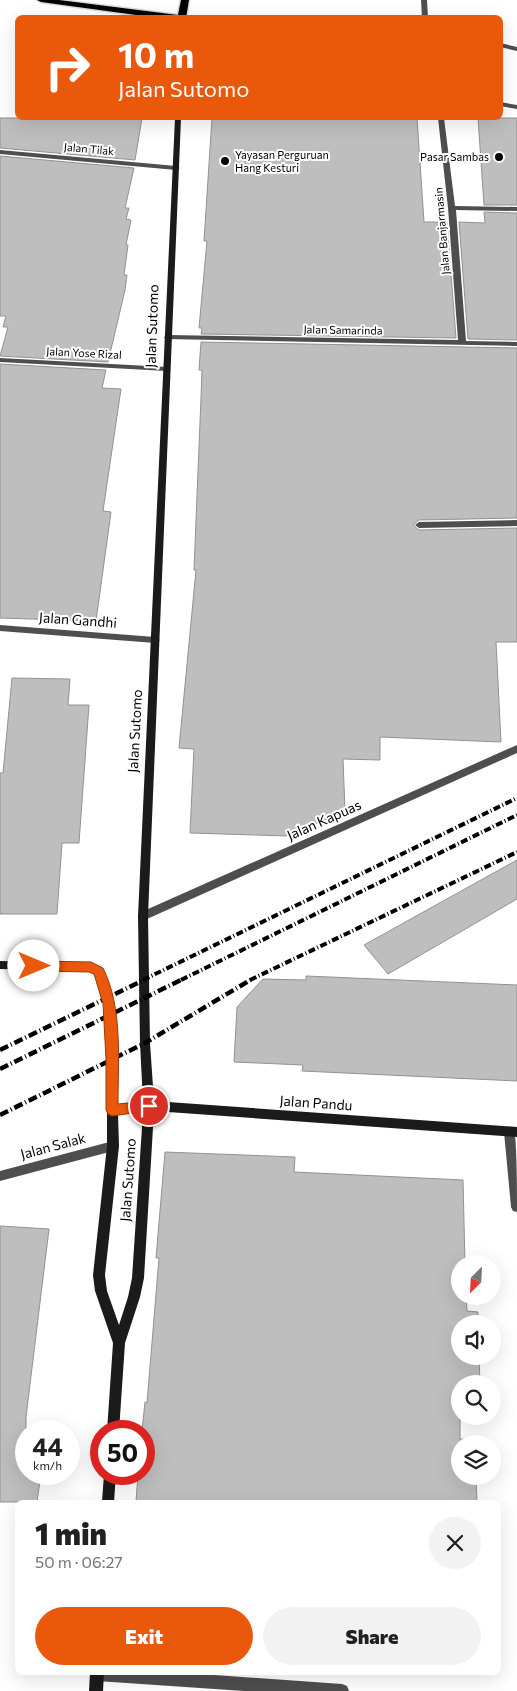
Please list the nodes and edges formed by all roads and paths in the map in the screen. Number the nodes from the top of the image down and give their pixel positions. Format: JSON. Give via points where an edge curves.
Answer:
{"nodes":[{"id":1,"x":41,"y":0,"type":"edge"},
{"id":2,"x":184,"y":0,"type":"edge"},
{"id":3,"x":424,"y":0,"type":"edge"},
{"id":4,"x":158,"y":15,"type":"edge"},
{"id":5,"x":182,"y":15,"type":"edge"},
{"id":6,"x":425,"y":15,"type":"edge"},
{"id":7,"x":503,"y":46,"type":"edge"},
{"id":8,"x":517,"y":49,"type":"edge"},
{"id":9,"x":503,"y":105,"type":"edge"},
{"id":10,"x":517,"y":107,"type":"edge"},
{"id":11,"x":178,"y":120,"type":"edge"},
{"id":12,"x":441,"y":120,"type":"edge"},
{"id":13,"x":0,"y":152,"type":"edge"},
{"id":14,"x":176,"y":168,"type":"junction"},
{"id":15,"x":452,"y":208,"type":"junction"},
{"id":16,"x":517,"y":209,"type":"edge"},
{"id":17,"x":168,"y":337,"type":"junction"},
{"id":18,"x":462,"y":344,"type":"junction"},
{"id":19,"x":517,"y":344,"type":"edge"},
{"id":20,"x":0,"y":360,"type":"edge"},
{"id":21,"x":167,"y":369,"type":"junction"},
{"id":22,"x":517,"y":522,"type":"edge"},
{"id":23,"x":419,"y":525,"type":"dead end"},
{"id":24,"x":0,"y":628,"type":"edge"},
{"id":25,"x":155,"y":640,"type":"junction"},
{"id":26,"x":517,"y":749,"type":"edge"},
{"id":27,"x":143,"y":916,"type":"junction"},
{"id":28,"x":0,"y":966,"type":"edge"},
{"id":29,"x":149,"y":1106,"type":"junction"},
{"id":30,"x":112,"y":1110,"type":"junction"},
{"id":31,"x":514,"y":1132,"type":"edge"},
{"id":32,"x":113,"y":1146,"type":"junction"},
{"id":33,"x":0,"y":1176,"type":"edge"},
{"id":34,"x":517,"y":1207,"type":"edge"},
{"id":35,"x":119,"y":1343,"type":"junction"},
{"id":36,"x":114,"y":1420,"type":"edge"},
{"id":37,"x":109,"y":1485,"type":"edge"},
{"id":38,"x":108,"y":1500,"type":"edge"},
{"id":39,"x":97,"y":1675,"type":"edge"},
{"id":40,"x":124,"y":1675,"type":"edge"},
{"id":41,"x":96,"y":1691,"type":"edge"},
{"id":42,"x":342,"y":1691,"type":"edge"}],
"edges":[{"from":1,"to":4,"type":"main road"},
{"from":2,"to":5,"type":"main road"},
{"from":3,"to":6,"type":"street"},
{"from":7,"to":8,"type":"street"},
{"from":9,"to":10,"type":"street"},
{"from":11,"to":14,"type":"main road","name":"Jalan Sutomo"},
{"from":12,"to":15,"type":"street","name":"Jalan Banjarmasin"},
{"from":13,"to":14,"type":"street","name":"Jalan Tilak"},
{"from":14,"to":17,"type":"main road","name":"Jalan Sutomo"},
{"from":15,"to":16,"type":"street"},
{"from":15,"to":18,"type":"street","name":"Jalan Banjarmasin"},
{"from":17,"to":18,"type":"street","name":"Jalan Samarinda"},
{"from":17,"to":21,"type":"main road","name":"Jalan Sutomo"},
{"from":18,"to":19,"type":"street","name":"Jalan Samarinda"},
{"from":20,"to":21,"type":"street","name":"Jalan Yose Rizal"},
{"from":21,"to":25,"type":"main road","name":"Jalan Sutomo"},
{"from":22,"to":23,"type":"street"},
{"from":24,"to":25,"type":"street","name":"Jalan Gandhi"},
{"from":25,"to":27,"type":"main road","name":"Jalan Sutomo"},
{"from":26,"to":27,"type":"street","name":"Jalan Kapuas"},
{"from":27,"to":29,"type":"main road","name":"Jalan Sutomo"},
{"from":28,"to":30,"type":"main road","name":"Jalan Sutomo","via":[[91,967],[99,972],[109,1004]]},
{"from":29,"to":30,"type":"main road","name":"Jalan Pandu"},
{"from":29,"to":31,"type":"main road","name":"Jalan Pandu"},
{"from":29,"to":35,"type":"main road","name":"Jalan Sutomo","via":[[138,1278]]},
{"from":30,"to":32,"type":"main road","name":"Jalan Sutomo"},
{"from":31,"to":34,"type":"street"},
{"from":32,"to":33,"type":"street","name":"Jalan Salak"},
{"from":32,"to":35,"type":"main road","name":"Jalan Sutomo","via":[[99,1274],[101,1291]]},
{"from":35,"to":36,"type":"main road","name":"Jalan Sutomo"},
{"from":37,"to":38,"type":"main road"},
{"from":39,"to":41,"type":"main road"},
{"from":40,"to":42,"type":"street"}]}
